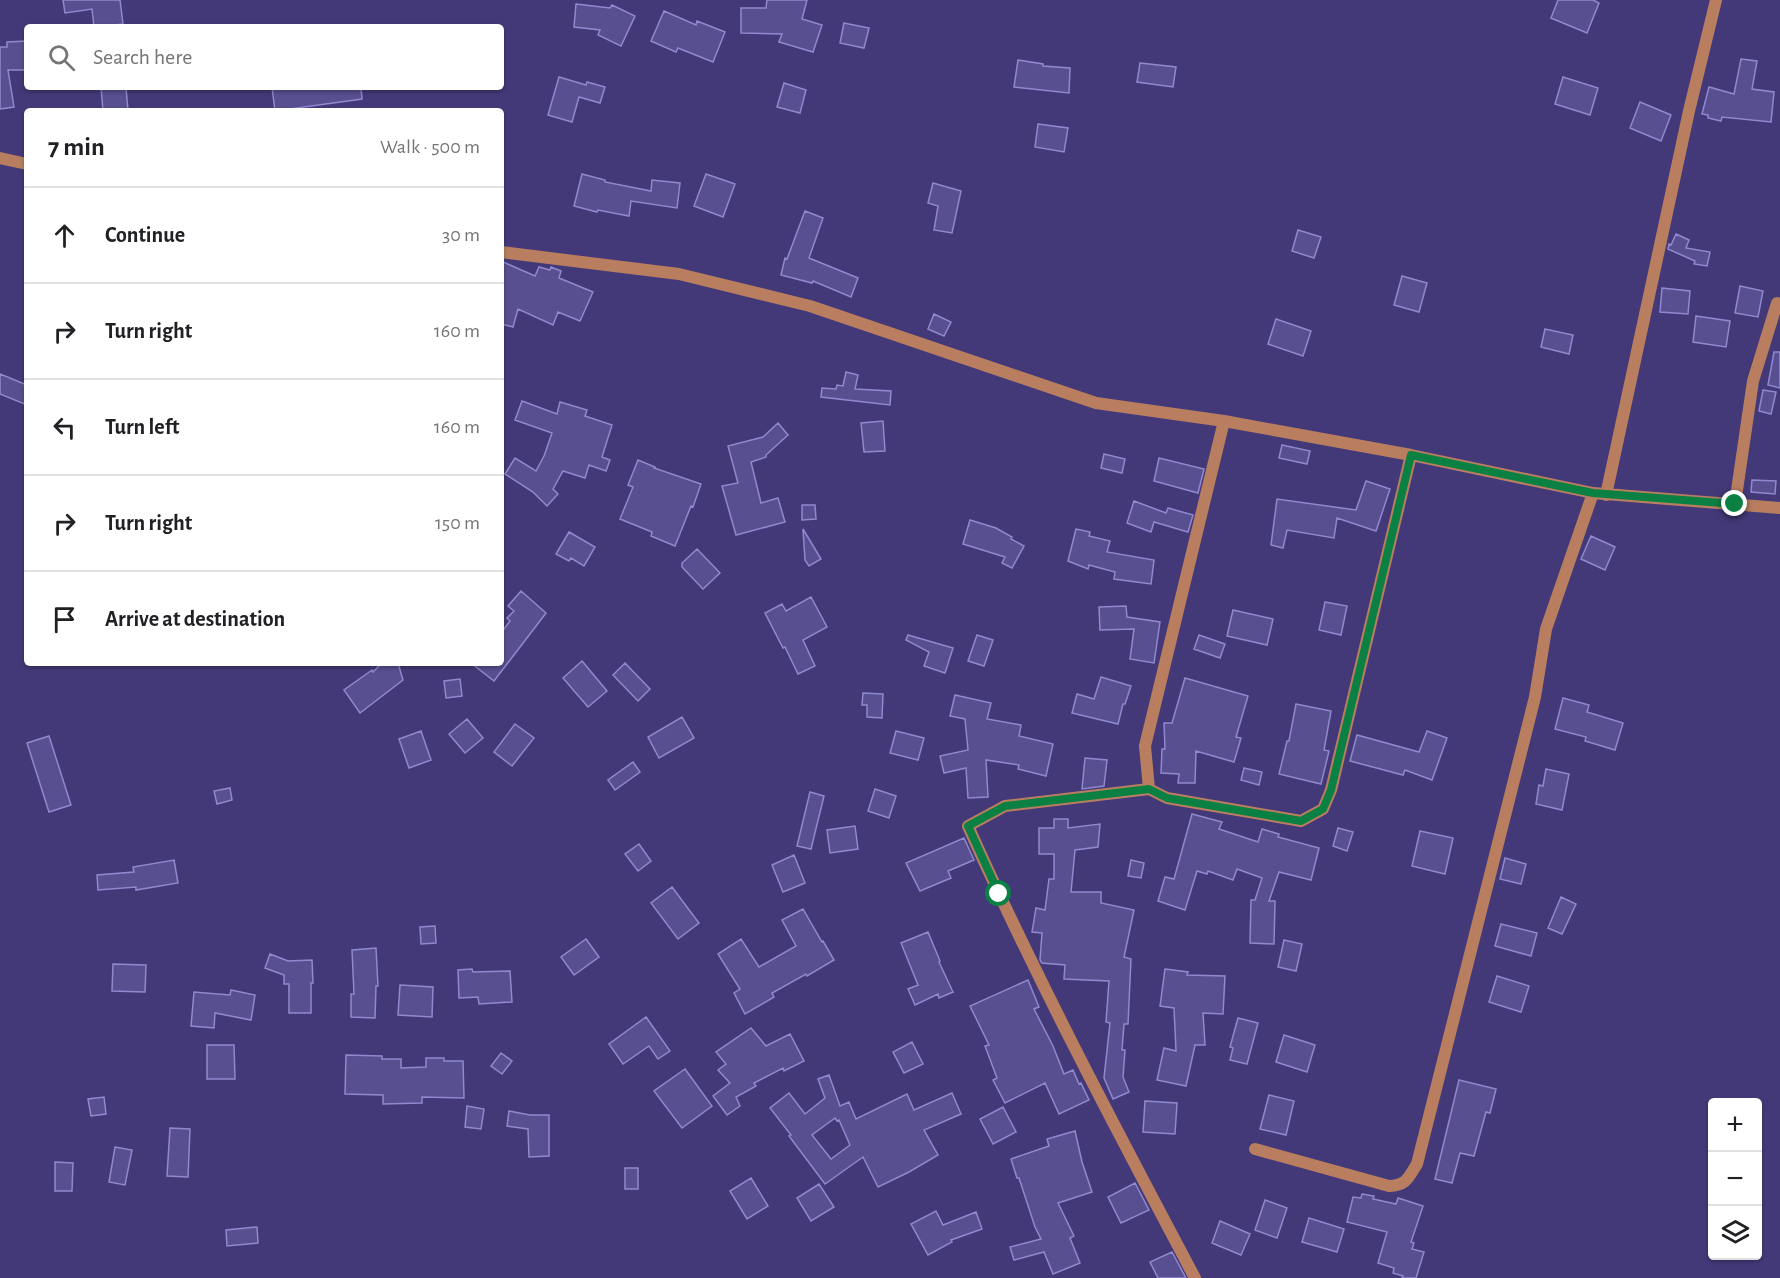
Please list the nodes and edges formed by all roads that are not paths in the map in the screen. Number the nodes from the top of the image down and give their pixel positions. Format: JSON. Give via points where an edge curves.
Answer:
{"nodes":[{"id":1,"x":1716,"y":0,"type":"edge"},
{"id":2,"x":0,"y":158,"type":"edge"},
{"id":3,"x":24,"y":163,"type":"edge"},
{"id":4,"x":504,"y":252,"type":"edge"},
{"id":5,"x":1777,"y":303,"type":"dead end"},
{"id":6,"x":1224,"y":421,"type":"junction"},
{"id":7,"x":1411,"y":455,"type":"junction"},
{"id":8,"x":1593,"y":493,"type":"junction"},
{"id":9,"x":1606,"y":495,"type":"junction"},
{"id":10,"x":1735,"y":504,"type":"junction"},
{"id":11,"x":1780,"y":508,"type":"edge"},
{"id":12,"x":1149,"y":789,"type":"junction"},
{"id":13,"x":1255,"y":1149,"type":"dead end"},
{"id":14,"x":1195,"y":1278,"type":"edge"}],
"edges":[{"from":1,"to":9,"type":"street"},
{"from":2,"to":3,"type":"street"},
{"from":4,"to":6,"type":"street","via":[[679,274],[810,306],[1096,402]]},
{"from":5,"to":10,"type":"street","via":[[1753,381]]},
{"from":6,"to":7,"type":"street"},
{"from":6,"to":12,"type":"street","via":[[1145,746]]},
{"from":7,"to":8,"type":"street"},
{"from":7,"to":12,"type":"street","via":[[1331,790],[1323,809],[1301,821],[1167,798]]},
{"from":8,"to":9,"type":"street"},
{"from":8,"to":13,"type":"street","via":[[1546,629],[1535,697],[1417,1164],[1406,1182],[1389,1186]]},
{"from":9,"to":10,"type":"street"},
{"from":10,"to":11,"type":"street"},
{"from":12,"to":14,"type":"street","via":[[1005,806],[968,826],[1123,1142]]}]}
